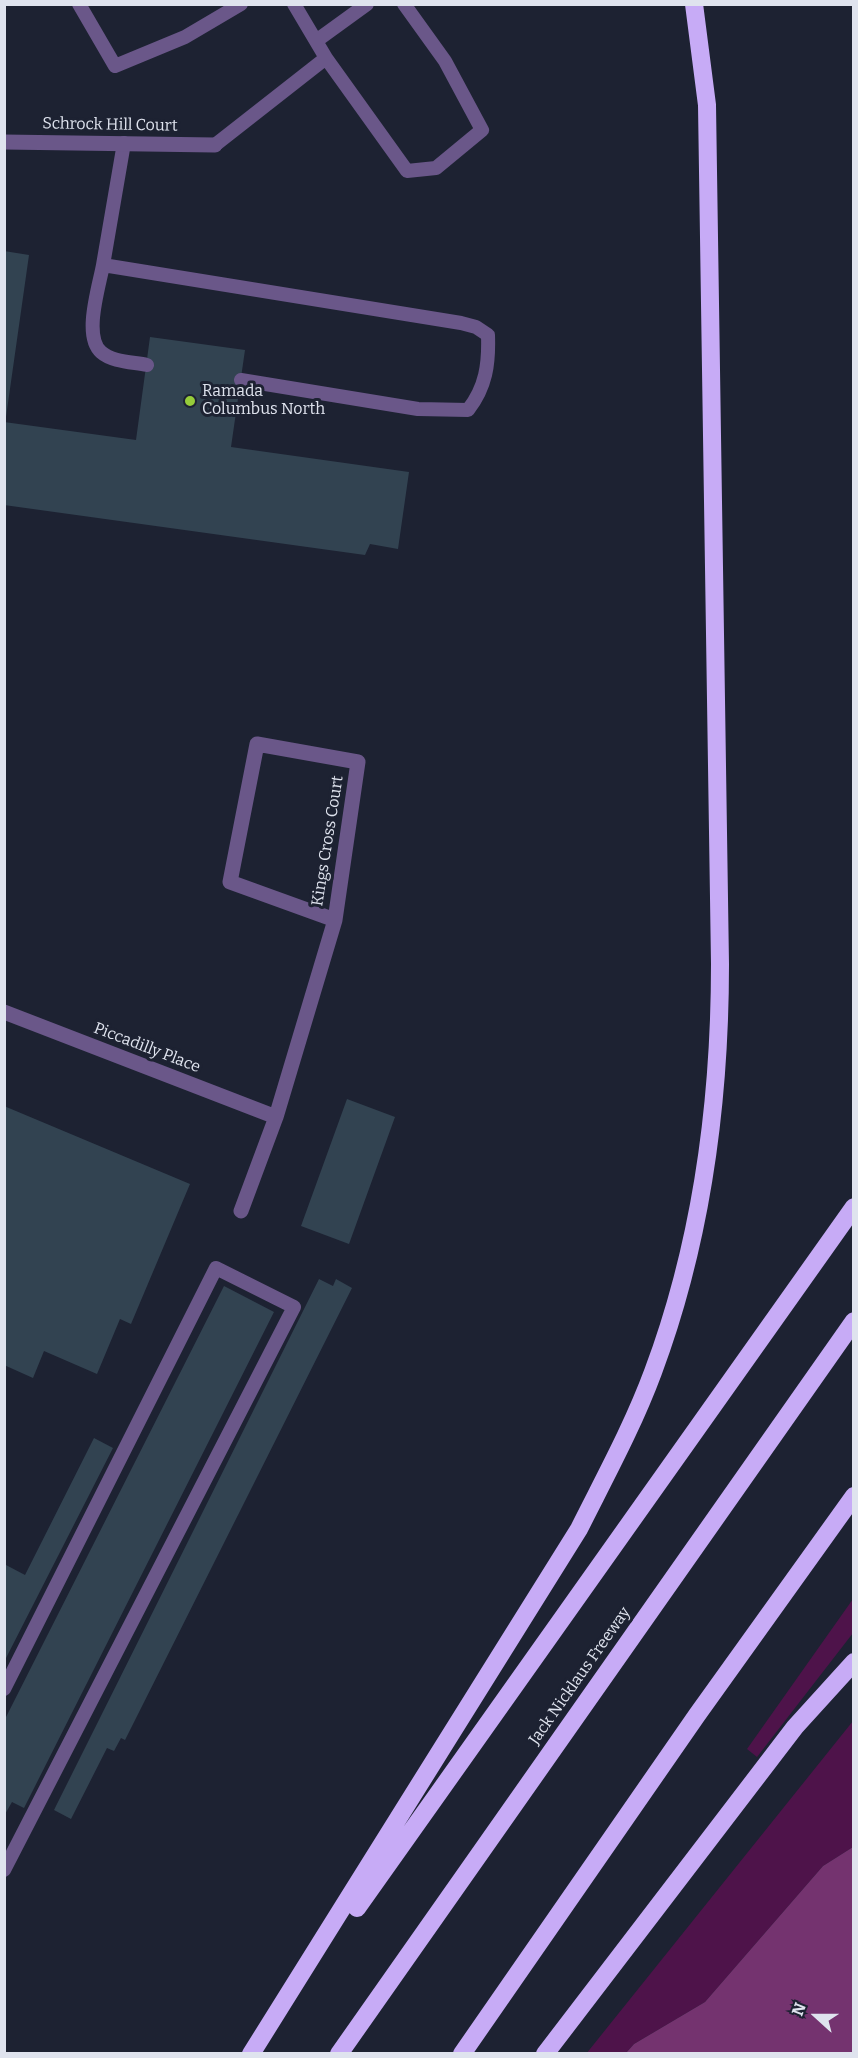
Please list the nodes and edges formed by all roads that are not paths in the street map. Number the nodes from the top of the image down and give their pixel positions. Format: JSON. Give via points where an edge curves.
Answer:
{"nodes":[{"id":1,"x":79,"y":4,"type":"edge"},
{"id":2,"x":241,"y":4,"type":"edge"},
{"id":3,"x":294,"y":4,"type":"edge"},
{"id":4,"x":367,"y":4,"type":"edge"},
{"id":5,"x":404,"y":4,"type":"edge"},
{"id":6,"x":694,"y":4,"type":"edge"},
{"id":7,"x":316,"y":41,"type":"junction"},
{"id":8,"x":326,"y":58,"type":"junction"},
{"id":9,"x":4,"y":142,"type":"edge"},
{"id":10,"x":124,"y":143,"type":"junction"},
{"id":11,"x":215,"y":145,"type":"joint"},
{"id":12,"x":103,"y":265,"type":"junction"},
{"id":13,"x":147,"y":365,"type":"dead end"},
{"id":14,"x":241,"y":380,"type":"dead end"},
{"id":15,"x":334,"y":920,"type":"junction"},
{"id":16,"x":4,"y":1012,"type":"edge"},
{"id":17,"x":276,"y":1117,"type":"junction"},
{"id":18,"x":854,"y":1207,"type":"edge"},
{"id":19,"x":241,"y":1211,"type":"dead end"},
{"id":20,"x":854,"y":1321,"type":"edge"},
{"id":21,"x":854,"y":1496,"type":"edge"},
{"id":22,"x":854,"y":1662,"type":"edge"},
{"id":23,"x":4,"y":1689,"type":"edge"},
{"id":24,"x":4,"y":1870,"type":"edge"},
{"id":25,"x":253,"y":2054,"type":"edge"},
{"id":26,"x":339,"y":2054,"type":"edge"},
{"id":27,"x":462,"y":2054,"type":"edge"},
{"id":28,"x":545,"y":2054,"type":"edge"}],
"edges":[{"from":1,"to":2,"type":"lane","via":[[115,66],[185,37]]},
{"from":3,"to":7,"type":"lane"},
{"from":4,"to":7,"type":"lane"},
{"from":5,"to":8,"type":"lane","via":[[445,61],[482,130],[436,168],[407,171]]},
{"from":6,"to":25,"type":"highway","via":[[707,105],[720,987],[711,1137],[692,1246],[653,1372],[579,1529]]},
{"from":7,"to":8,"type":"lane"},
{"from":8,"to":11,"type":"lane"},
{"from":9,"to":10,"type":"street","name":"Schrock Hill Court"},
{"from":10,"to":11,"type":"street","name":"Schrock Hill Court"},
{"from":10,"to":12,"type":"lane"},
{"from":12,"to":13,"type":"lane","via":[[92,326],[94,344],[102,354]]},
{"from":12,"to":14,"type":"lane","via":[[461,323],[488,335],[487,371],[480,396],[468,410],[460,412],[418,409]]},
{"from":15,"to":15,"type":"street","name":"Kings Cross Court","via":[[358,762],[257,744],[230,882]]},
{"from":15,"to":17,"type":"street","name":"Kings Cross Court"},
{"from":16,"to":17,"type":"street","name":"Piccadilly Place"},
{"from":17,"to":19,"type":"street","name":"Kings Cross Court"},
{"from":18,"to":25,"type":"highway"},
{"from":20,"to":26,"type":"highway","name":"Jack Nicklaus Freeway"},
{"from":21,"to":27,"type":"highway"},
{"from":22,"to":28,"type":"highway","via":[[795,1727]]},
{"from":23,"to":24,"type":"lane","via":[[216,1268],[294,1307]]}]}
